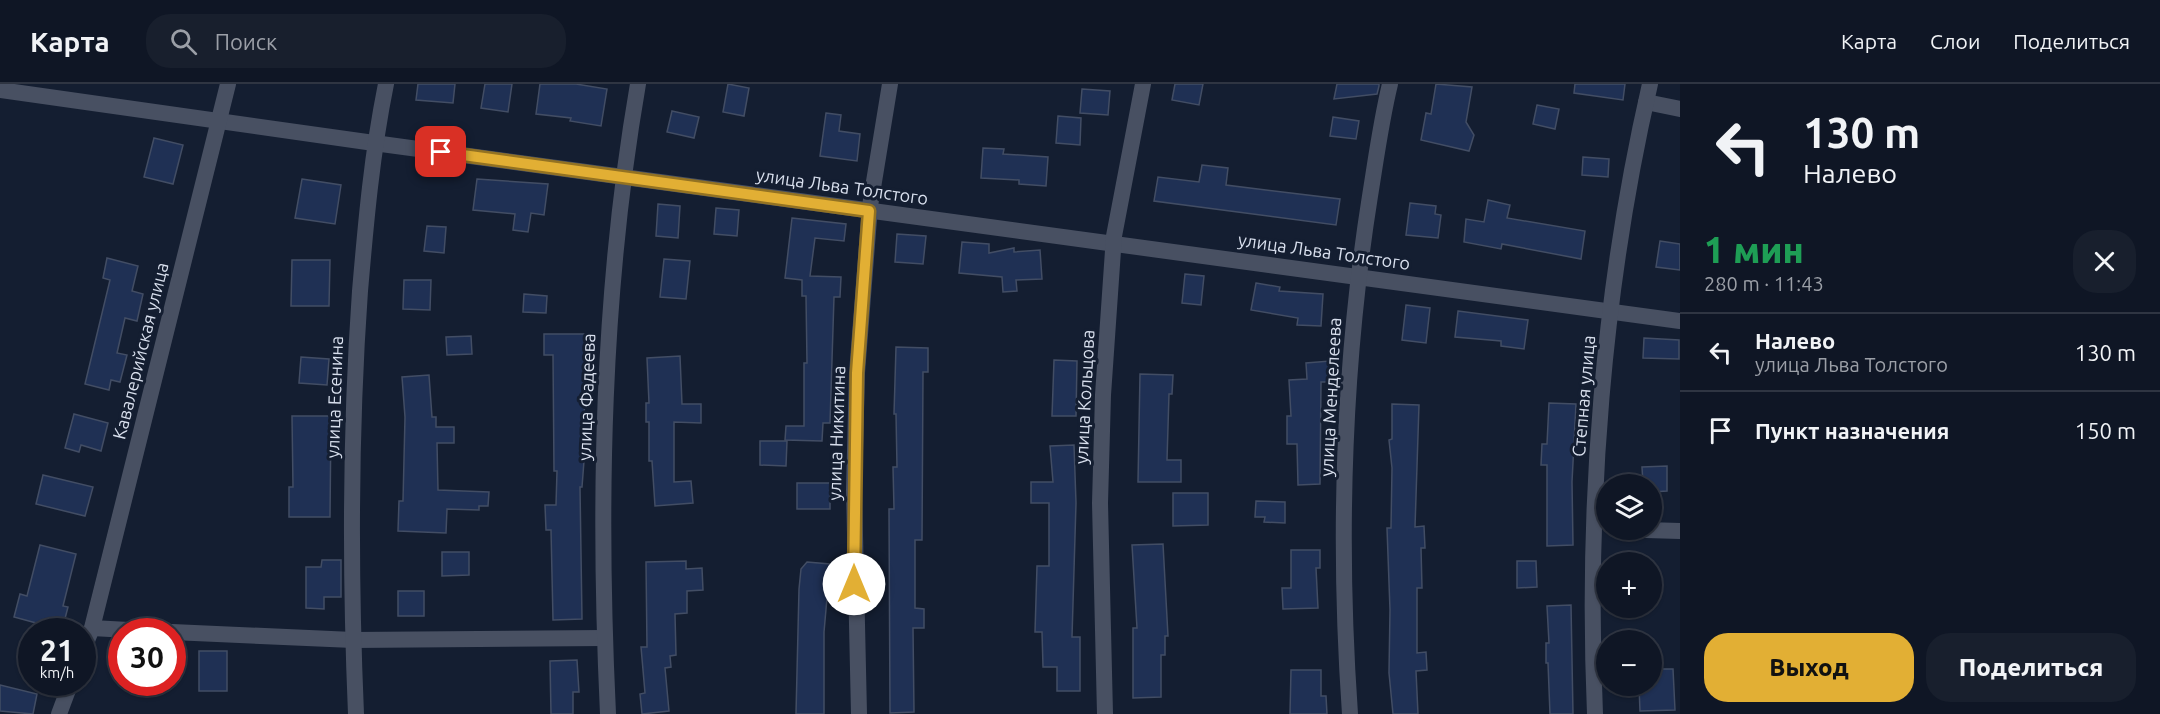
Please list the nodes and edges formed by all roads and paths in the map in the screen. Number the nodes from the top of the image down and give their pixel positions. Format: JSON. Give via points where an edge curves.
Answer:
{"nodes":[{"id":1,"x":228,"y":84,"type":"edge"},
{"id":2,"x":386,"y":84,"type":"edge"},
{"id":3,"x":638,"y":84,"type":"edge"},
{"id":4,"x":890,"y":84,"type":"edge"},
{"id":5,"x":1143,"y":84,"type":"edge"},
{"id":6,"x":1390,"y":84,"type":"edge"},
{"id":7,"x":1650,"y":84,"type":"edge"},
{"id":8,"x":0,"y":90,"type":"edge"},
{"id":9,"x":1646,"y":102,"type":"junction"},
{"id":10,"x":1680,"y":109,"type":"edge"},
{"id":11,"x":219,"y":120,"type":"junction"},
{"id":12,"x":374,"y":143,"type":"junction"},
{"id":13,"x":622,"y":177,"type":"junction"},
{"id":14,"x":869,"y":211,"type":"junction"},
{"id":15,"x":1113,"y":244,"type":"junction"},
{"id":16,"x":1358,"y":277,"type":"junction"},
{"id":17,"x":1612,"y":311,"type":"junction"},
{"id":18,"x":1680,"y":321,"type":"edge"},
{"id":19,"x":1600,"y":474,"type":"edge"},
{"id":20,"x":1662,"y":530,"type":"edge"},
{"id":21,"x":1680,"y":531,"type":"edge"},
{"id":22,"x":1601,"y":540,"type":"edge"},
{"id":23,"x":94,"y":618,"type":"edge"},
{"id":24,"x":186,"y":633,"type":"edge"},
{"id":25,"x":604,"y":638,"type":"junction"},
{"id":26,"x":353,"y":640,"type":"junction"},
{"id":27,"x":66,"y":696,"type":"edge"},
{"id":28,"x":60,"y":714,"type":"edge"},
{"id":29,"x":356,"y":714,"type":"edge"},
{"id":30,"x":608,"y":714,"type":"edge"},
{"id":31,"x":859,"y":714,"type":"edge"},
{"id":32,"x":1104,"y":714,"type":"edge"},
{"id":33,"x":1350,"y":714,"type":"edge"},
{"id":34,"x":1595,"y":714,"type":"edge"}],
"edges":[{"from":1,"to":11,"type":"street","name":"Кавалерийская улица"},
{"from":2,"to":12,"type":"street","name":"улица Есенина"},
{"from":3,"to":13,"type":"street","name":"улица Фадеева"},
{"from":4,"to":14,"type":"street","name":"улица Никитина"},
{"from":5,"to":15,"type":"street","name":"улица Кольцова"},
{"from":6,"to":16,"type":"street","name":"улица Менделеева"},
{"from":7,"to":9,"type":"street","name":"Степная улица"},
{"from":8,"to":11,"type":"street","name":"улица Льва Толстого"},
{"from":9,"to":10,"type":"street"},
{"from":9,"to":17,"type":"street","name":"Степная улица"},
{"from":11,"to":12,"type":"street","name":"улица Льва Толстого"},
{"from":11,"to":23,"type":"street","name":"Кавалерийская улица"},
{"from":12,"to":13,"type":"street","name":"улица Льва Толстого"},
{"from":12,"to":26,"type":"street","name":"улица Есенина","via":[[357,340],[352,477]]},
{"from":13,"to":14,"type":"street","name":"улица Льва Толстого"},
{"from":13,"to":25,"type":"street","name":"улица Фадеева","via":[[606,383],[602,487]]},
{"from":14,"to":15,"type":"street","name":"улица Льва Толстого"},
{"from":14,"to":31,"type":"street","name":"улица Никитина","via":[[857,373],[854,490]]},
{"from":15,"to":16,"type":"street","name":"улица Льва Толстого"},
{"from":15,"to":32,"type":"street","name":"улица Кольцова","via":[[1100,503]]},
{"from":16,"to":17,"type":"street","name":"улица Льва Толстого"},
{"from":16,"to":33,"type":"street","name":"улица Менделеева","via":[[1345,517]]},
{"from":17,"to":18,"type":"street","name":"улица Льва Толстого"},
{"from":17,"to":19,"type":"street","name":"Степная улица","via":[[1599,443]]},
{"from":20,"to":21,"type":"street"},
{"from":22,"to":34,"type":"street","name":"Степная улица"},
{"from":24,"to":26,"type":"street"},
{"from":25,"to":26,"type":"street"},
{"from":25,"to":30,"type":"street","name":"улица Фадеева"},
{"from":26,"to":29,"type":"street","name":"улица Есенина"},
{"from":27,"to":28,"type":"street"}]}
